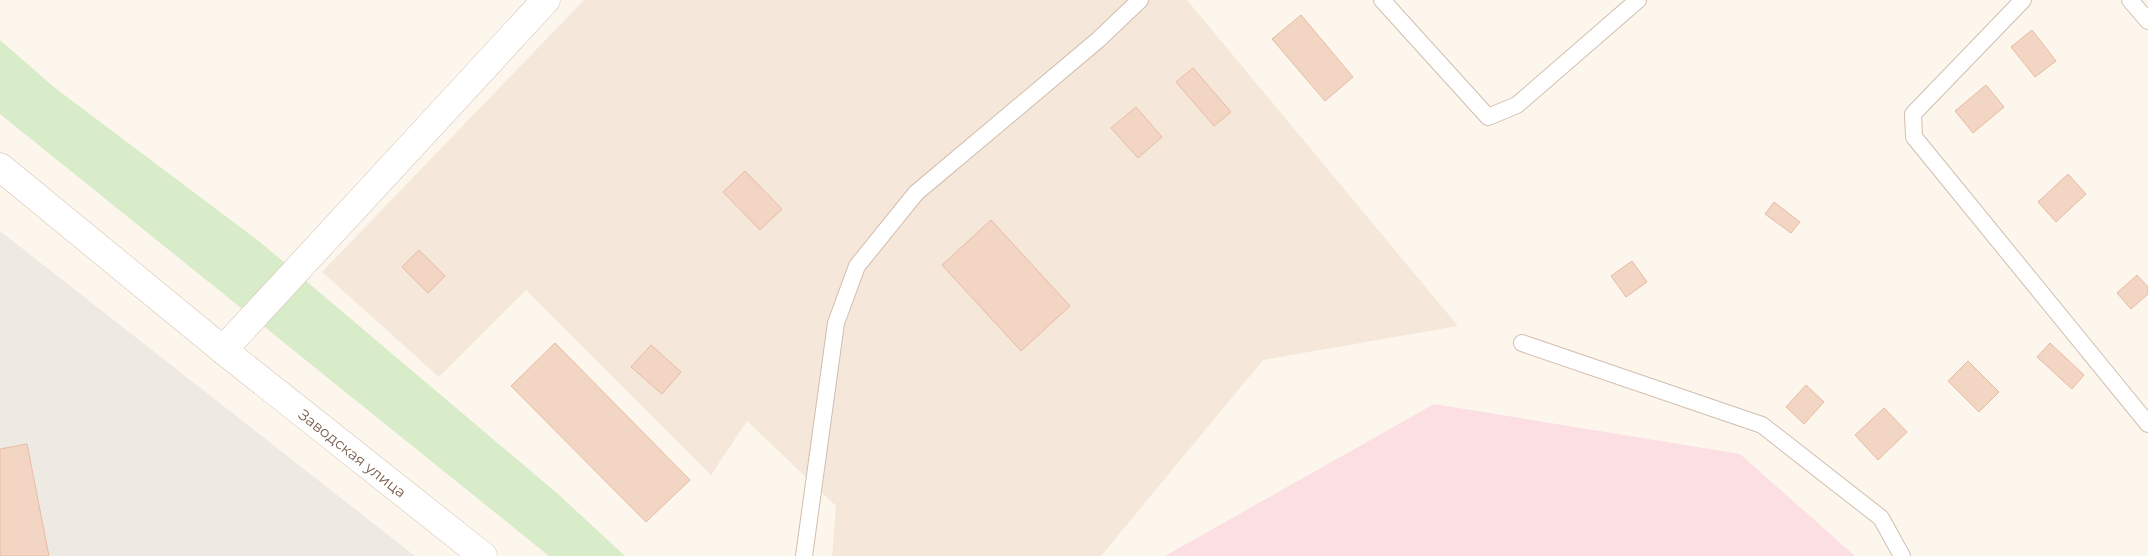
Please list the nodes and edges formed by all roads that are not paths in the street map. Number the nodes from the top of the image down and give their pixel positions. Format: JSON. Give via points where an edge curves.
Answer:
{"nodes":[{"id":1,"x":546,"y":0,"type":"edge"},
{"id":2,"x":1140,"y":0,"type":"edge"},
{"id":3,"x":1382,"y":0,"type":"edge"},
{"id":4,"x":1638,"y":0,"type":"edge"},
{"id":5,"x":2023,"y":0,"type":"edge"},
{"id":6,"x":2130,"y":0,"type":"edge"},
{"id":7,"x":2148,"y":22,"type":"edge"},
{"id":8,"x":0,"y":167,"type":"edge"},
{"id":9,"x":1522,"y":343,"type":"dead end"},
{"id":10,"x":223,"y":350,"type":"junction"},
{"id":11,"x":2148,"y":424,"type":"edge"},
{"id":12,"x":483,"y":556,"type":"edge"},
{"id":13,"x":804,"y":556,"type":"edge"},
{"id":14,"x":1902,"y":556,"type":"edge"}],
"edges":[{"from":1,"to":10,"type":"main road"},
{"from":2,"to":13,"type":"lane","via":[[1098,40],[916,193],[856,266],[836,323]]},
{"from":3,"to":4,"type":"lane","via":[[1488,117],[1517,106]]},
{"from":5,"to":11,"type":"lane","via":[[1913,114],[1914,138]]},
{"from":6,"to":7,"type":"lane"},
{"from":8,"to":10,"type":"main road","name":"Заводская улица"},
{"from":9,"to":14,"type":"lane","via":[[1762,425],[1881,518]]},
{"from":10,"to":12,"type":"main road","name":"Заводская улица"}]}
